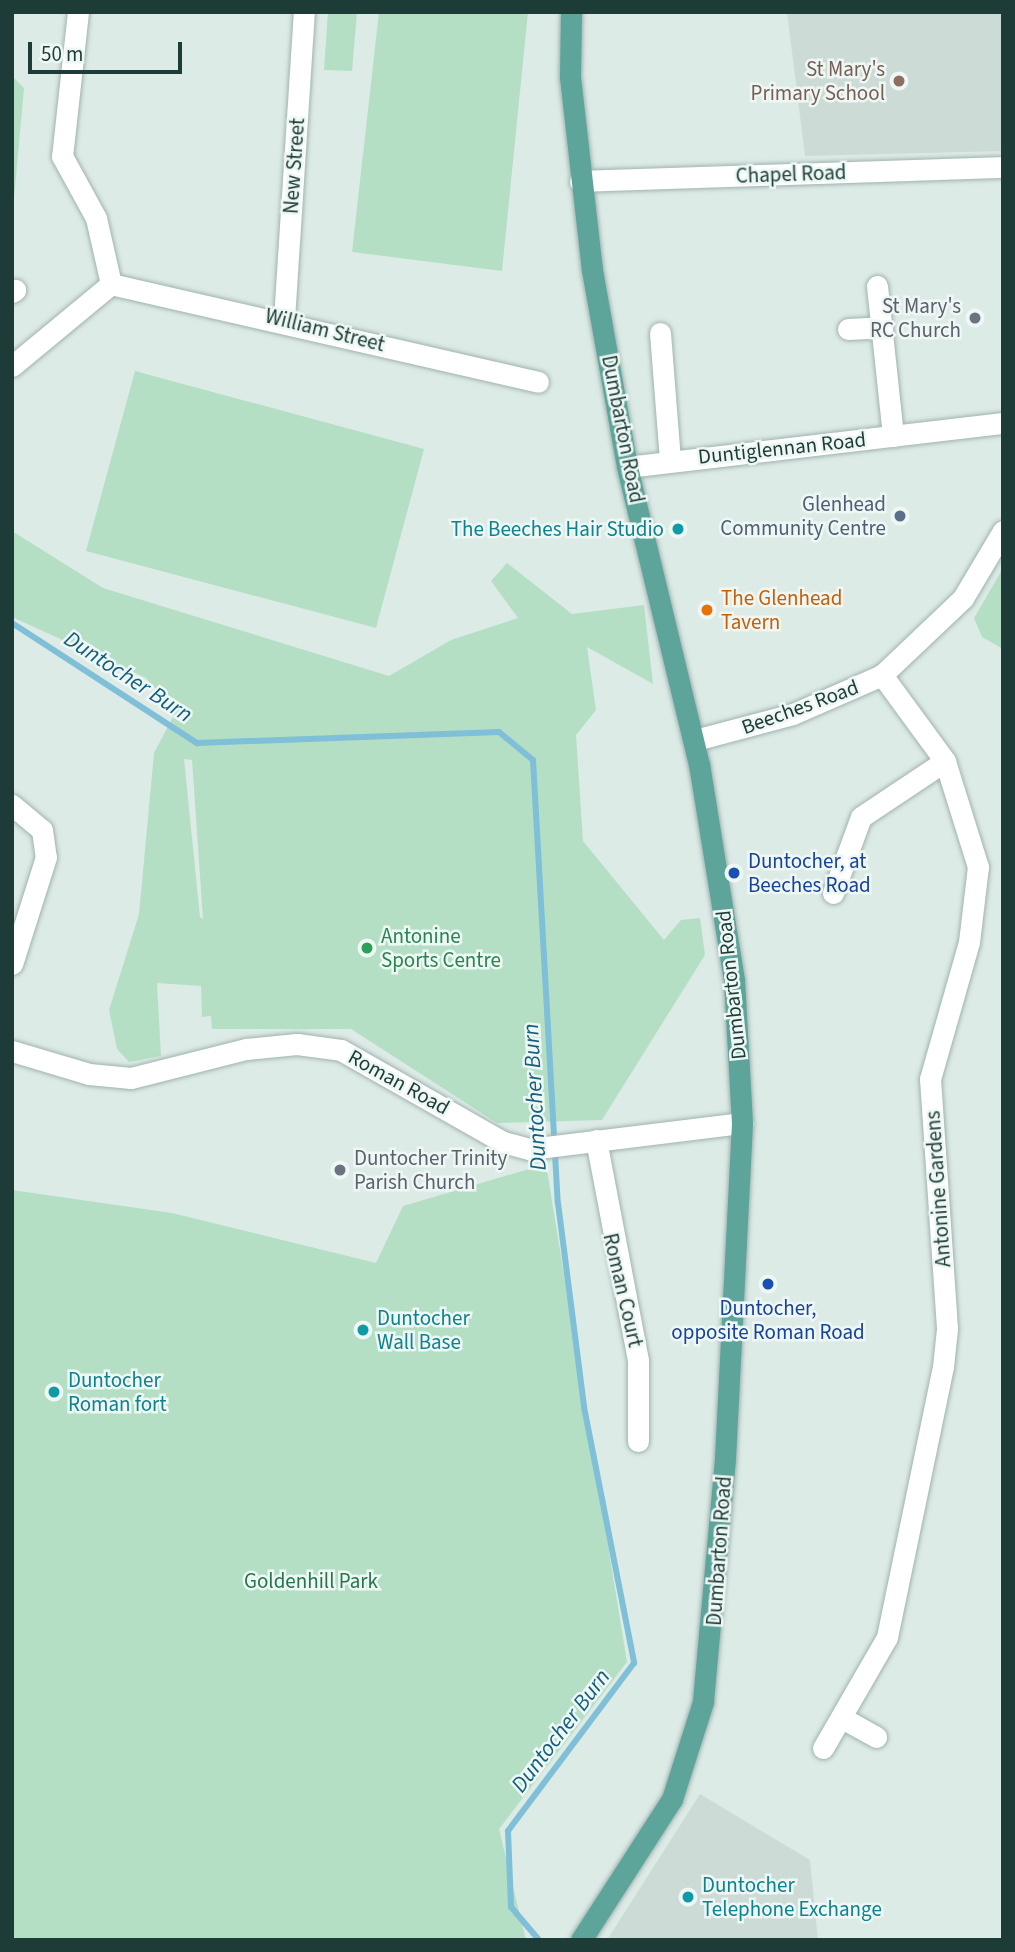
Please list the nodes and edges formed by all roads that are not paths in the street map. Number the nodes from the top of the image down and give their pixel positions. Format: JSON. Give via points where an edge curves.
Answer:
{"nodes":[{"id":1,"x":78,"y":12,"type":"edge"},
{"id":2,"x":304,"y":12,"type":"edge"},
{"id":3,"x":571,"y":12,"type":"edge"},
{"id":4,"x":1003,"y":167,"type":"edge"},
{"id":5,"x":580,"y":181,"type":"junction"},
{"id":6,"x":111,"y":284,"type":"junction"},
{"id":7,"x":877,"y":286,"type":"dead end"},
{"id":8,"x":284,"y":319,"type":"junction"},
{"id":9,"x":882,"y":327,"type":"junction"},
{"id":10,"x":848,"y":329,"type":"dead end"},
{"id":11,"x":660,"y":333,"type":"dead end"},
{"id":12,"x":12,"y":366,"type":"edge"},
{"id":13,"x":538,"y":382,"type":"dead end"},
{"id":14,"x":1003,"y":423,"type":"edge"},
{"id":15,"x":893,"y":436,"type":"junction"},
{"id":16,"x":670,"y":459,"type":"junction"},
{"id":17,"x":627,"y":467,"type":"junction"},
{"id":18,"x":1003,"y":531,"type":"edge"},
{"id":19,"x":882,"y":675,"type":"junction"},
{"id":20,"x":695,"y":740,"type":"junction"},
{"id":21,"x":944,"y":761,"type":"junction"},
{"id":22,"x":12,"y":805,"type":"edge"},
{"id":23,"x":834,"y":893,"type":"dead end"},
{"id":24,"x":12,"y":964,"type":"edge"},
{"id":25,"x":12,"y":1051,"type":"edge"},
{"id":26,"x":742,"y":1123,"type":"junction"},
{"id":27,"x":589,"y":1141,"type":"junction"},
{"id":28,"x":638,"y":1441,"type":"dead end"},
{"id":29,"x":842,"y":1718,"type":"junction"},
{"id":30,"x":876,"y":1737,"type":"dead end"},
{"id":31,"x":823,"y":1748,"type":"dead end"},
{"id":32,"x":581,"y":1940,"type":"edge"}],
"edges":[{"from":1,"to":6,"type":"street","via":[[62,156],[96,218]]},
{"from":2,"to":8,"type":"street","name":"New Street"},
{"from":3,"to":5,"type":"main road","name":"Dumbarton Road"},
{"from":4,"to":5,"type":"street","name":"Chapel Road"},
{"from":5,"to":17,"type":"main road","name":"Dumbarton Road"},
{"from":6,"to":8,"type":"street","name":"William Street"},
{"from":6,"to":12,"type":"street"},
{"from":7,"to":9,"type":"street","name":"Duntiglennan Road"},
{"from":8,"to":13,"type":"street","name":"William Street"},
{"from":9,"to":10,"type":"street"},
{"from":9,"to":15,"type":"street","name":"Duntiglennan Road"},
{"from":11,"to":16,"type":"street","name":"Duntiglennan Road"},
{"from":14,"to":15,"type":"street","name":"Duntiglennan Road"},
{"from":15,"to":16,"type":"street","name":"Duntiglennan Road"},
{"from":16,"to":17,"type":"street","name":"Duntiglennan Road"},
{"from":17,"to":20,"type":"main road","name":"Dumbarton Road"},
{"from":18,"to":19,"type":"street","name":"Beeches Road","via":[[963,598]]},
{"from":19,"to":20,"type":"street","name":"Beeches Road","via":[[793,714]]},
{"from":19,"to":21,"type":"street","name":"Antonine Gardens"},
{"from":20,"to":26,"type":"main road","name":"Dumbarton Road","via":[[734,980]]},
{"from":21,"to":23,"type":"street","via":[[861,817]]},
{"from":21,"to":29,"type":"street","name":"Antonine Gardens","via":[[978,867],[969,942],[930,1079],[947,1328],[943,1367],[887,1637]]},
{"from":22,"to":24,"type":"street","via":[[42,830],[46,857]]},
{"from":25,"to":27,"type":"street","name":"Roman Road","via":[[89,1074],[131,1078],[246,1049],[321,1046],[362,1058],[494,1138],[530,1149]]},
{"from":26,"to":27,"type":"street","name":"Roman Road"},
{"from":26,"to":32,"type":"main road","name":"Dumbarton Road","via":[[724,1472],[704,1702],[672,1799]]},
{"from":27,"to":28,"type":"street","name":"Roman Court","via":[[638,1360]]},
{"from":29,"to":30,"type":"street"},
{"from":29,"to":31,"type":"street","name":"Antonine Gardens"}]}
